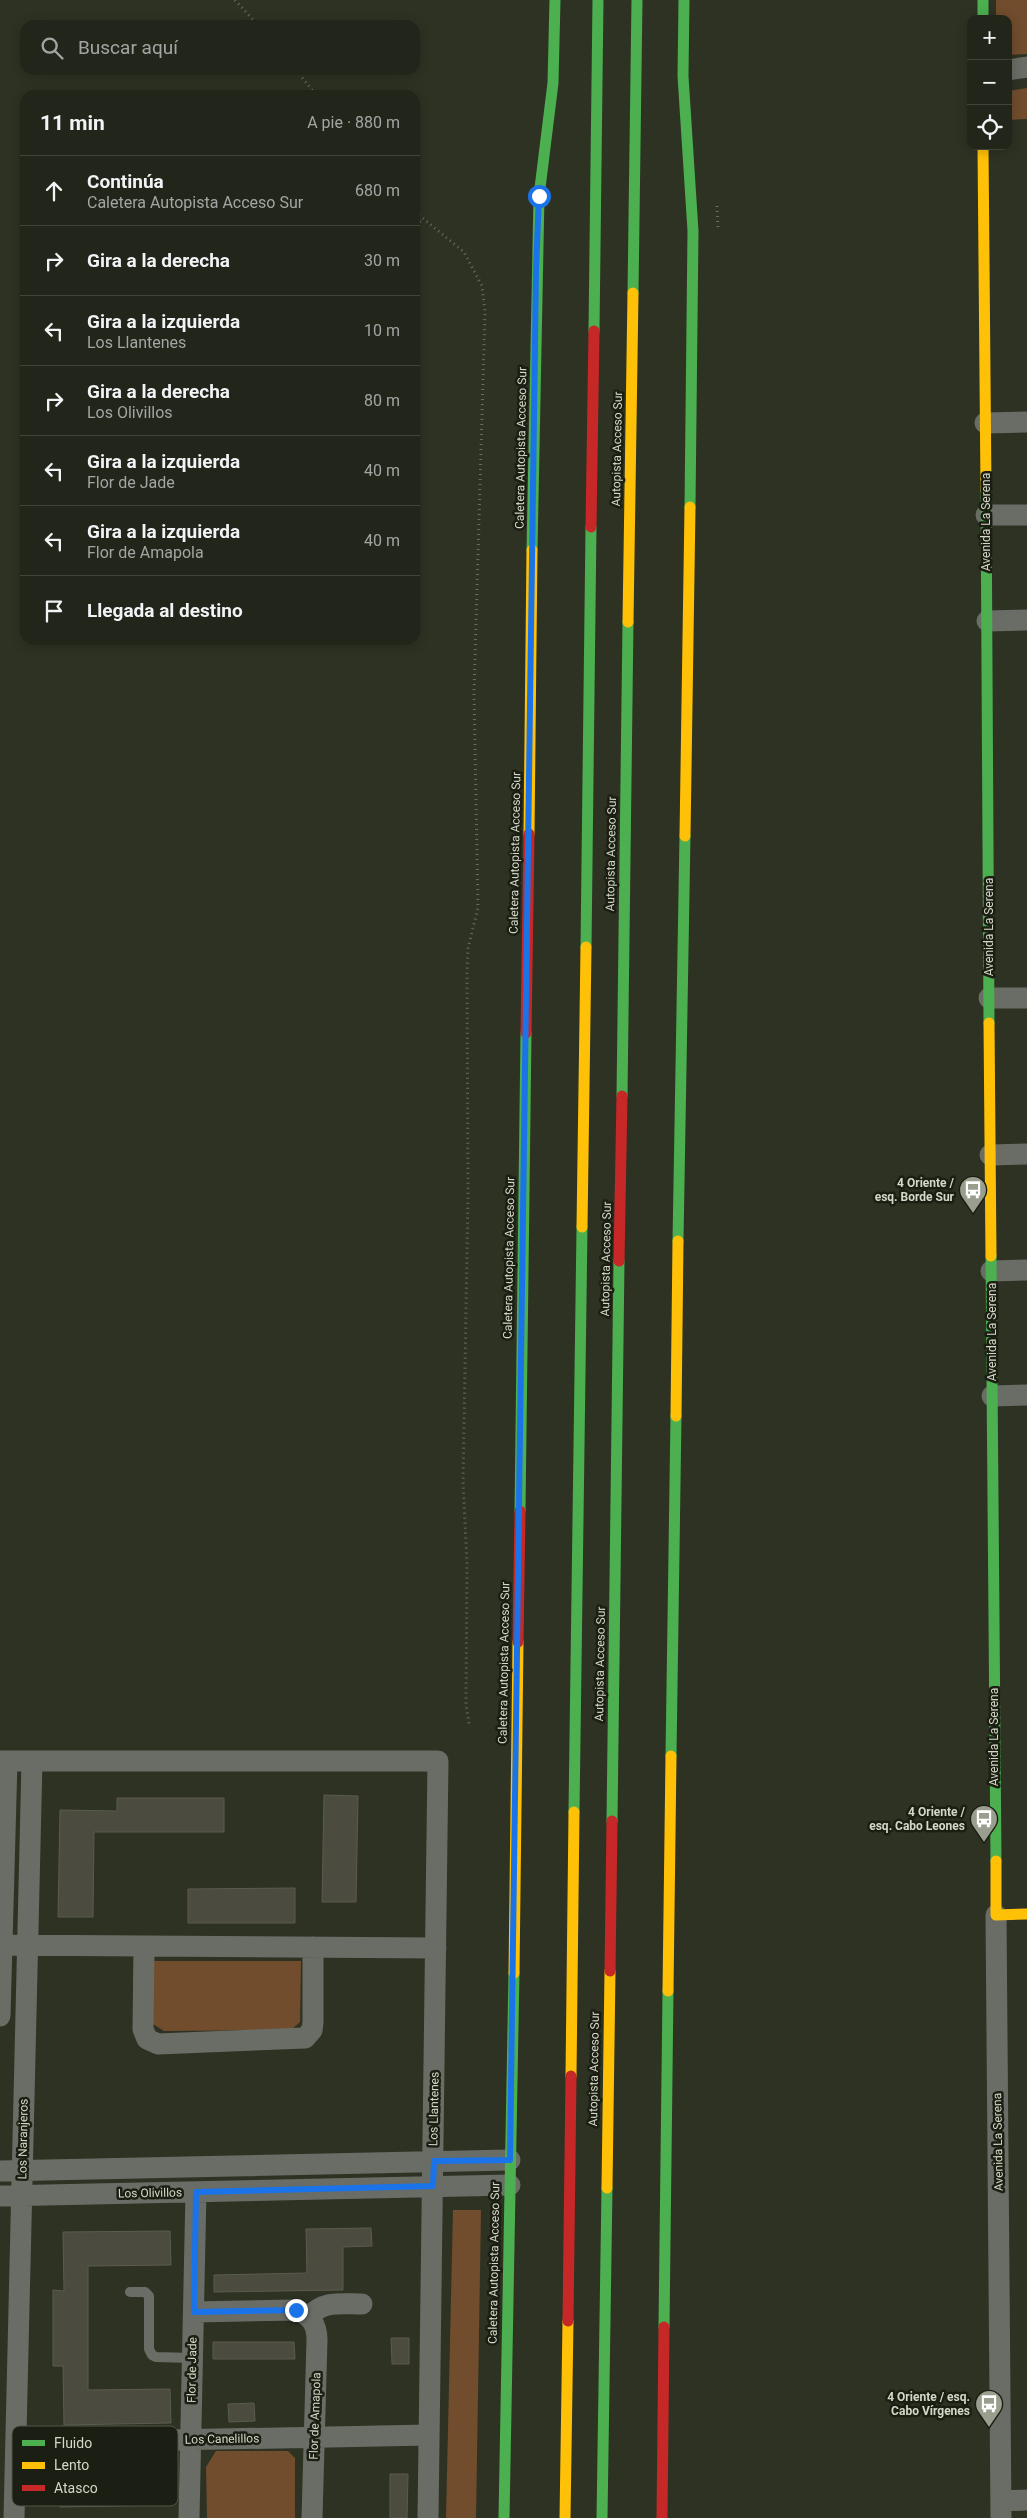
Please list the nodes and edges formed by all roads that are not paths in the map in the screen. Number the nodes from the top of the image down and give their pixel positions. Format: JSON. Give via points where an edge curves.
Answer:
{"nodes":[{"id":1,"x":555,"y":0,"type":"edge"},
{"id":2,"x":598,"y":0,"type":"edge"},
{"id":3,"x":637,"y":0,"type":"edge"},
{"id":4,"x":684,"y":0,"type":"edge"},
{"id":5,"x":983,"y":0,"type":"edge"},
{"id":6,"x":983,"y":15,"type":"edge"},
{"id":7,"x":1027,"y":67,"type":"edge"},
{"id":8,"x":1012,"y":69,"type":"edge"},
{"id":9,"x":983,"y":150,"type":"edge"},
{"id":10,"x":1027,"y":422,"type":"edge"},
{"id":11,"x":985,"y":423,"type":"junction"},
{"id":12,"x":986,"y":515,"type":"junction"},
{"id":13,"x":1027,"y":515,"type":"edge"},
{"id":14,"x":1027,"y":620,"type":"edge"},
{"id":15,"x":986,"y":621,"type":"junction"},
{"id":16,"x":989,"y":998,"type":"junction"},
{"id":17,"x":1027,"y":998,"type":"edge"},
{"id":18,"x":1027,"y":1154,"type":"edge"},
{"id":19,"x":990,"y":1155,"type":"junction"},
{"id":20,"x":1027,"y":1270,"type":"edge"},
{"id":21,"x":991,"y":1271,"type":"junction"},
{"id":22,"x":1027,"y":1394,"type":"edge"},
{"id":23,"x":992,"y":1396,"type":"junction"},
{"id":24,"x":4,"y":1761,"type":"edge"},
{"id":25,"x":32,"y":1761,"type":"junction"},
{"id":26,"x":1027,"y":1914,"type":"edge"},
{"id":27,"x":996,"y":1916,"type":"junction"},
{"id":28,"x":1,"y":1944,"type":"edge"},
{"id":29,"x":28,"y":1945,"type":"junction"},
{"id":30,"x":144,"y":1946,"type":"junction"},
{"id":31,"x":313,"y":1947,"type":"junction"},
{"id":32,"x":436,"y":1948,"type":"junction"},
{"id":33,"x":0,"y":2016,"type":"edge"},
{"id":34,"x":510,"y":2160,"type":"junction"},
{"id":35,"x":434,"y":2161,"type":"junction"},
{"id":36,"x":0,"y":2171,"type":"edge"},
{"id":37,"x":22,"y":2171,"type":"junction"},
{"id":38,"x":510,"y":2185,"type":"junction"},
{"id":39,"x":433,"y":2186,"type":"junction"},
{"id":40,"x":196,"y":2192,"type":"junction"},
{"id":41,"x":0,"y":2196,"type":"edge"},
{"id":42,"x":22,"y":2196,"type":"junction"},
{"id":43,"x":130,"y":2292,"type":"dead end"},
{"id":44,"x":362,"y":2304,"type":"dead end"},
{"id":45,"x":194,"y":2312,"type":"junction"},
{"id":46,"x":309,"y":2317,"type":"junction"},
{"id":47,"x":192,"y":2358,"type":"junction"},
{"id":48,"x":16,"y":2426,"type":"edge"},
{"id":49,"x":429,"y":2435,"type":"junction"},
{"id":50,"x":314,"y":2437,"type":"junction"},
{"id":51,"x":178,"y":2439,"type":"edge"},
{"id":52,"x":191,"y":2439,"type":"junction"},
{"id":53,"x":1027,"y":2500,"type":"edge"},
{"id":54,"x":1001,"y":2509,"type":"edge"},
{"id":55,"x":189,"y":2518,"type":"edge"},
{"id":56,"x":312,"y":2518,"type":"edge"},
{"id":57,"x":428,"y":2518,"type":"edge"},
{"id":58,"x":504,"y":2518,"type":"edge"},
{"id":59,"x":564,"y":2518,"type":"edge"},
{"id":60,"x":602,"y":2518,"type":"edge"},
{"id":61,"x":662,"y":2518,"type":"edge"}],
"edges":[{"from":1,"to":34,"type":"main road","name":"Caletera Autopista Acceso Sur","via":[[553,83],[539,196],[536,270]]},
{"from":2,"to":59,"type":"main road","name":"Autopista Acceso Sur"},
{"from":3,"to":60,"type":"main road","name":"Autopista Acceso Sur"},
{"from":4,"to":61,"type":"main road","via":[[683,76],[693,230],[692,349],[672,1604]]},
{"from":5,"to":6,"type":"main road"},
{"from":7,"to":8,"type":"street"},
{"from":9,"to":11,"type":"main road","name":"Avenida La Serena"},
{"from":10,"to":11,"type":"street"},
{"from":11,"to":12,"type":"main road","name":"Avenida La Serena"},
{"from":12,"to":13,"type":"street"},
{"from":12,"to":15,"type":"main road","name":"Avenida La Serena"},
{"from":14,"to":15,"type":"street"},
{"from":15,"to":16,"type":"main road","name":"Avenida La Serena"},
{"from":16,"to":17,"type":"street"},
{"from":16,"to":19,"type":"main road","name":"Avenida La Serena"},
{"from":18,"to":19,"type":"street"},
{"from":19,"to":21,"type":"main road","name":"Avenida La Serena"},
{"from":20,"to":21,"type":"street"},
{"from":21,"to":23,"type":"main road","name":"Avenida La Serena"},
{"from":22,"to":23,"type":"street"},
{"from":23,"to":27,"type":"main road","name":"Avenida La Serena"},
{"from":24,"to":25,"type":"street"},
{"from":24,"to":28,"type":"street"},
{"from":25,"to":29,"type":"street","name":"Los Naranjeros"},
{"from":25,"to":32,"type":"street","name":"Los Llantenes","via":[[438,1761]]},
{"from":26,"to":27,"type":"main road"},
{"from":27,"to":54,"type":"street","name":"Avenida La Serena"},
{"from":28,"to":29,"type":"street"},
{"from":28,"to":33,"type":"street"},
{"from":29,"to":30,"type":"street"},
{"from":29,"to":37,"type":"street","name":"Los Naranjeros"},
{"from":30,"to":31,"type":"street"},
{"from":30,"to":31,"type":"street","via":[[143,2030],[147,2039],[158,2044],[305,2038],[313,2023]]},
{"from":31,"to":32,"type":"street"},
{"from":32,"to":35,"type":"street","name":"Los Llantenes"},
{"from":34,"to":35,"type":"street"},
{"from":34,"to":38,"type":"main road","name":"Caletera Autopista Acceso Sur"},
{"from":35,"to":37,"type":"street"},
{"from":35,"to":39,"type":"street","name":"Los Llantenes"},
{"from":36,"to":37,"type":"street"},
{"from":37,"to":42,"type":"street","name":"Los Naranjeros"},
{"from":38,"to":39,"type":"street","name":"Los Olivillos"},
{"from":38,"to":58,"type":"main road","name":"Caletera Autopista Acceso Sur"},
{"from":39,"to":40,"type":"street","name":"Los Olivillos"},
{"from":39,"to":49,"type":"street","name":"Los Llantenes"},
{"from":40,"to":42,"type":"street","name":"Los Olivillos"},
{"from":40,"to":45,"type":"street","name":"Flor de Jade"},
{"from":41,"to":42,"type":"street","name":"Los Olivillos"},
{"from":42,"to":48,"type":"street","name":"Los Naranjeros"},
{"from":43,"to":47,"type":"lane","via":[[145,2292],[149,2296],[149,2349],[152,2355]]},
{"from":44,"to":46,"type":"street","via":[[323,2306]]},
{"from":45,"to":46,"type":"street","via":[[286,2310],[303,2312]]},
{"from":45,"to":47,"type":"street","name":"Flor de Jade"},
{"from":46,"to":50,"type":"street","name":"Flor de Amapola","via":[[317,2334]]},
{"from":47,"to":52,"type":"street","name":"Flor de Jade"},
{"from":49,"to":50,"type":"street","name":"Los Canelillos"},
{"from":49,"to":57,"type":"street","name":"Los Llantenes"},
{"from":50,"to":52,"type":"street","name":"Los Canelillos"},
{"from":50,"to":56,"type":"street","name":"Flor de Amapola"},
{"from":51,"to":52,"type":"street","name":"Los Canelillos"},
{"from":52,"to":55,"type":"street","name":"Flor de Jade"},
{"from":53,"to":54,"type":"street"}]}
